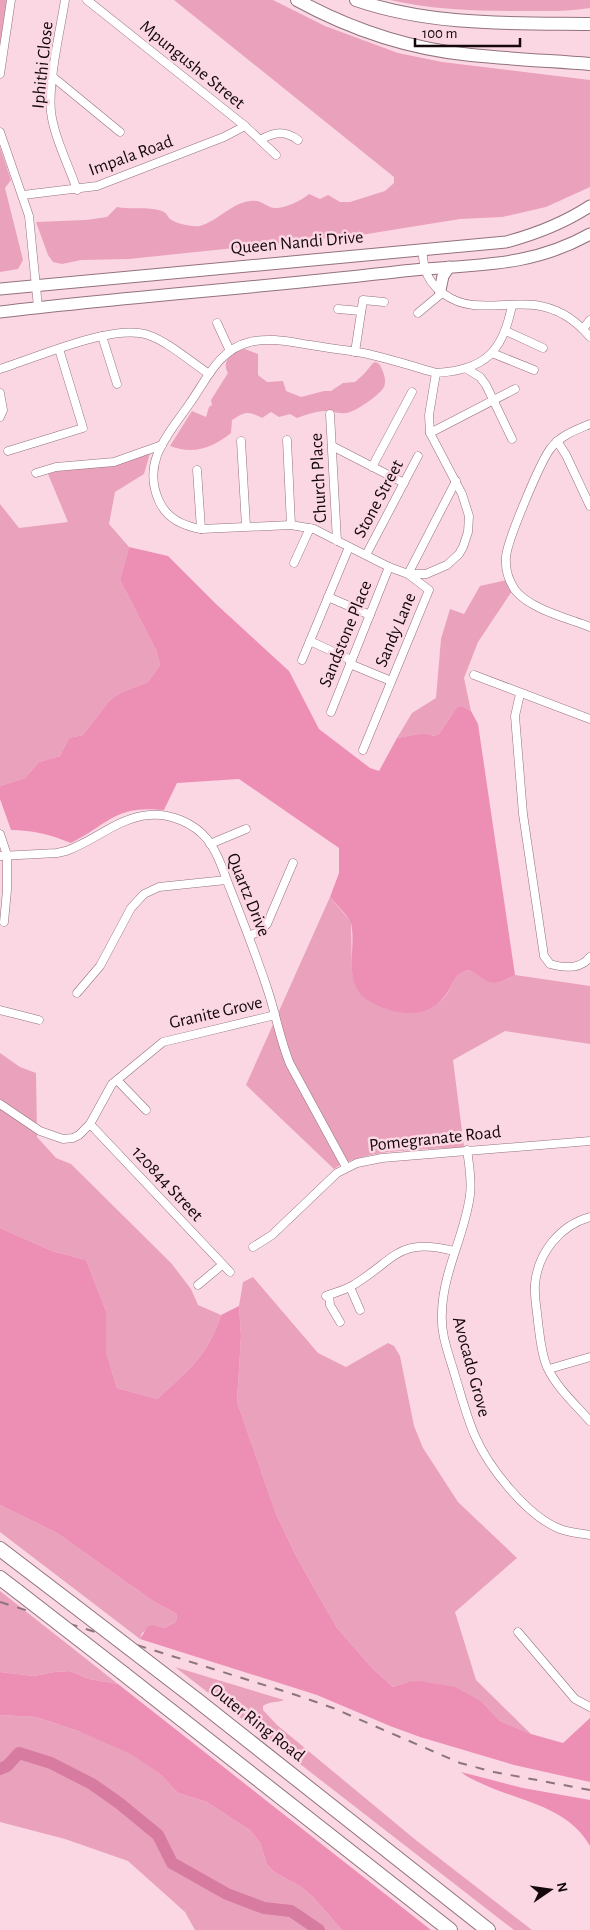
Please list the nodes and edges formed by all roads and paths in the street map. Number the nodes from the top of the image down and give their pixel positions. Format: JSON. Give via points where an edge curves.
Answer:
{"nodes":[{"id":1,"x":11,"y":0,"type":"edge"},
{"id":2,"x":65,"y":0,"type":"edge"},
{"id":3,"x":87,"y":0,"type":"edge"},
{"id":4,"x":297,"y":0,"type":"edge"},
{"id":5,"x":356,"y":0,"type":"edge"},
{"id":6,"x":590,"y":24,"type":"edge"},
{"id":7,"x":590,"y":64,"type":"edge"},
{"id":8,"x":0,"y":74,"type":"edge"},
{"id":9,"x":53,"y":77,"type":"junction"},
{"id":10,"x":245,"y":126,"type":"junction"},
{"id":11,"x":0,"y":132,"type":"edge"},
{"id":12,"x":120,"y":132,"type":"dead end"},
{"id":13,"x":260,"y":140,"type":"junction"},
{"id":14,"x":298,"y":140,"type":"dead end"},
{"id":15,"x":276,"y":155,"type":"dead end"},
{"id":16,"x":77,"y":190,"type":"junction"},
{"id":17,"x":23,"y":195,"type":"junction"},
{"id":18,"x":590,"y":206,"type":"edge"},
{"id":19,"x":590,"y":234,"type":"edge"},
{"id":20,"x":422,"y":248,"type":"junction"},
{"id":21,"x":449,"y":268,"type":"junction"},
{"id":22,"x":425,"y":269,"type":"junction"},
{"id":23,"x":36,"y":285,"type":"junction"},
{"id":24,"x":0,"y":289,"type":"edge"},
{"id":25,"x":441,"y":292,"type":"junction"},
{"id":26,"x":384,"y":302,"type":"dead end"},
{"id":27,"x":512,"y":305,"type":"junction"},
{"id":28,"x":38,"y":307,"type":"junction"},
{"id":29,"x":338,"y":309,"type":"dead end"},
{"id":30,"x":361,"y":311,"type":"junction"},
{"id":31,"x":0,"y":312,"type":"edge"},
{"id":32,"x":418,"y":313,"type":"dead end"},
{"id":33,"x":590,"y":320,"type":"edge"},
{"id":34,"x":217,"y":324,"type":"dead end"},
{"id":35,"x":583,"y":329,"type":"junction"},
{"id":36,"x":506,"y":331,"type":"junction"},
{"id":37,"x":102,"y":336,"type":"junction"},
{"id":38,"x":590,"y":337,"type":"edge"},
{"id":39,"x":543,"y":348,"type":"dead end"},
{"id":40,"x":59,"y":349,"type":"junction"},
{"id":41,"x":230,"y":351,"type":"junction"},
{"id":42,"x":355,"y":352,"type":"junction"},
{"id":43,"x":492,"y":353,"type":"junction"},
{"id":44,"x":0,"y":369,"type":"edge"},
{"id":45,"x":466,"y":369,"type":"junction"},
{"id":46,"x":534,"y":370,"type":"dead end"},
{"id":47,"x":436,"y":373,"type":"junction"},
{"id":48,"x":209,"y":374,"type":"junction"},
{"id":49,"x":117,"y":384,"type":"dead end"},
{"id":50,"x":515,"y":389,"type":"dead end"},
{"id":51,"x":412,"y":392,"type":"dead end"},
{"id":52,"x":0,"y":393,"type":"edge"},
{"id":53,"x":493,"y":400,"type":"junction"},
{"id":54,"x":330,"y":414,"type":"dead end"},
{"id":55,"x":0,"y":417,"type":"edge"},
{"id":56,"x":590,"y":424,"type":"edge"},
{"id":57,"x":430,"y":433,"type":"junction"},
{"id":58,"x":512,"y":439,"type":"dead end"},
{"id":59,"x":286,"y":440,"type":"dead end"},
{"id":60,"x":241,"y":441,"type":"dead end"},
{"id":61,"x":557,"y":441,"type":"junction"},
{"id":62,"x":162,"y":445,"type":"junction"},
{"id":63,"x":332,"y":446,"type":"junction"},
{"id":64,"x":8,"y":451,"type":"dead end"},
{"id":65,"x":418,"y":456,"type":"dead end"},
{"id":66,"x":372,"y":467,"type":"junction"},
{"id":67,"x":197,"y":470,"type":"dead end"},
{"id":68,"x":36,"y":473,"type":"dead end"},
{"id":69,"x":456,"y":481,"type":"junction"},
{"id":70,"x":404,"y":483,"type":"junction"},
{"id":71,"x":590,"y":506,"type":"edge"},
{"id":72,"x":291,"y":524,"type":"junction"},
{"id":73,"x":246,"y":526,"type":"junction"},
{"id":74,"x":310,"y":528,"type":"junction"},
{"id":75,"x":201,"y":529,"type":"junction"},
{"id":76,"x":338,"y":541,"type":"junction"},
{"id":77,"x":349,"y":547,"type":"junction"},
{"id":78,"x":366,"y":555,"type":"junction"},
{"id":79,"x":294,"y":563,"type":"dead end"},
{"id":80,"x":389,"y":567,"type":"junction"},
{"id":81,"x":408,"y":574,"type":"junction"},
{"id":82,"x":328,"y":597,"type":"junction"},
{"id":83,"x":370,"y":615,"type":"junction"},
{"id":84,"x":590,"y":627,"type":"edge"},
{"id":85,"x":310,"y":641,"type":"junction"},
{"id":86,"x":302,"y":660,"type":"dead end"},
{"id":87,"x":350,"y":662,"type":"junction"},
{"id":88,"x":474,"y":675,"type":"dead end"},
{"id":89,"x":392,"y":681,"type":"junction"},
{"id":90,"x":520,"y":694,"type":"junction"},
{"id":91,"x":331,"y":712,"type":"dead end"},
{"id":92,"x":590,"y":719,"type":"edge"},
{"id":93,"x":363,"y":750,"type":"dead end"},
{"id":94,"x":246,"y":829,"type":"dead end"},
{"id":95,"x":0,"y":834,"type":"edge"},
{"id":96,"x":210,"y":844,"type":"junction"},
{"id":97,"x":4,"y":856,"type":"edge"},
{"id":98,"x":293,"y":863,"type":"dead end"},
{"id":99,"x":226,"y":880,"type":"junction"},
{"id":100,"x":4,"y":922,"type":"dead end"},
{"id":101,"x":249,"y":936,"type":"junction"},
{"id":102,"x":590,"y":957,"type":"edge"},
{"id":103,"x":77,"y":993,"type":"dead end"},
{"id":104,"x":0,"y":1010,"type":"edge"},
{"id":105,"x":276,"y":1015,"type":"junction"},
{"id":106,"x":39,"y":1020,"type":"dead end"},
{"id":107,"x":117,"y":1080,"type":"junction"},
{"id":108,"x":0,"y":1104,"type":"edge"},
{"id":109,"x":146,"y":1110,"type":"dead end"},
{"id":110,"x":90,"y":1124,"type":"junction"},
{"id":111,"x":590,"y":1141,"type":"edge"},
{"id":112,"x":467,"y":1150,"type":"junction"},
{"id":113,"x":346,"y":1167,"type":"junction"},
{"id":114,"x":590,"y":1217,"type":"edge"},
{"id":115,"x":253,"y":1247,"type":"dead end"},
{"id":116,"x":454,"y":1252,"type":"junction"},
{"id":117,"x":222,"y":1265,"type":"junction"},
{"id":118,"x":230,"y":1272,"type":"dead end"},
{"id":119,"x":198,"y":1285,"type":"dead end"},
{"id":120,"x":350,"y":1287,"type":"junction"},
{"id":121,"x":360,"y":1310,"type":"dead end"},
{"id":122,"x":340,"y":1322,"type":"dead end"},
{"id":123,"x":590,"y":1357,"type":"edge"},
{"id":124,"x":549,"y":1369,"type":"junction"},
{"id":125,"x":590,"y":1421,"type":"edge"},
{"id":126,"x":590,"y":1534,"type":"edge"},
{"id":127,"x":0,"y":1549,"type":"edge"},
{"id":128,"x":0,"y":1578,"type":"edge"},
{"id":129,"x":518,"y":1632,"type":"dead end"},
{"id":130,"x":590,"y":1707,"type":"edge"},
{"id":131,"x":450,"y":1930,"type":"edge"},
{"id":132,"x":488,"y":1930,"type":"edge"}],
"edges":[{"from":1,"to":8,"type":"street"},
{"from":2,"to":9,"type":"street","name":"Iphithi Close"},
{"from":3,"to":10,"type":"street","name":"Mpungushe Street"},
{"from":4,"to":7,"type":"main road","via":[[358,29],[424,48],[470,55]]},
{"from":5,"to":6,"type":"main road","via":[[379,8],[457,21]]},
{"from":9,"to":12,"type":"street"},
{"from":9,"to":16,"type":"street","name":"Iphithi Close","via":[[52,117]]},
{"from":10,"to":13,"type":"street","name":"Mpungushe Street"},
{"from":10,"to":16,"type":"street","name":"Impala Road","via":[[118,180]]},
{"from":11,"to":17,"type":"street"},
{"from":13,"to":14,"type":"street","via":[[270,134],[283,133]]},
{"from":13,"to":15,"type":"street","name":"Mpungushe Street"},
{"from":16,"to":17,"type":"street","name":"Impala Road"},
{"from":17,"to":23,"type":"street","via":[[29,216]]},
{"from":18,"to":20,"type":"main road","name":"Queen Nandi Drive","via":[[554,226],[506,242]]},
{"from":19,"to":21,"type":"main road","via":[[560,249],[525,260]]},
{"from":20,"to":22,"type":"street"},
{"from":20,"to":23,"type":"main road","name":"Queen Nandi Drive"},
{"from":21,"to":22,"type":"main road"},
{"from":21,"to":25,"type":"main road","via":[[443,276]]},
{"from":22,"to":25,"type":"street"},
{"from":22,"to":28,"type":"main road"},
{"from":23,"to":24,"type":"main road","name":"Queen Nandi Drive"},
{"from":23,"to":28,"type":"street"},
{"from":25,"to":27,"type":"street","via":[[456,301],[473,305]]},
{"from":25,"to":32,"type":"street"},
{"from":26,"to":30,"type":"street","via":[[363,300]]},
{"from":27,"to":35,"type":"street","via":[[552,309],[566,315]]},
{"from":27,"to":36,"type":"street"},
{"from":28,"to":31,"type":"main road"},
{"from":29,"to":30,"type":"street"},
{"from":30,"to":42,"type":"street"},
{"from":33,"to":35,"type":"street"},
{"from":34,"to":41,"type":"street"},
{"from":35,"to":38,"type":"street"},
{"from":36,"to":39,"type":"street"},
{"from":36,"to":43,"type":"street"},
{"from":37,"to":40,"type":"street"},
{"from":37,"to":48,"type":"street","via":[[126,331],[148,335]]},
{"from":37,"to":49,"type":"street"},
{"from":40,"to":44,"type":"street"},
{"from":40,"to":64,"type":"street","via":[[83,428]]},
{"from":41,"to":42,"type":"street","via":[[250,342],[270,340]]},
{"from":41,"to":48,"type":"street"},
{"from":42,"to":47,"type":"street"},
{"from":43,"to":45,"type":"street"},
{"from":43,"to":46,"type":"street"},
{"from":45,"to":47,"type":"street"},
{"from":45,"to":53,"type":"street","via":[[483,381]]},
{"from":47,"to":57,"type":"street","via":[[428,415]]},
{"from":48,"to":62,"type":"street"},
{"from":50,"to":53,"type":"street"},
{"from":51,"to":66,"type":"street"},
{"from":52,"to":55,"type":"street","via":[[3,410]]},
{"from":53,"to":57,"type":"street"},
{"from":53,"to":58,"type":"street"},
{"from":54,"to":63,"type":"street","name":"Church Place"},
{"from":56,"to":61,"type":"street"},
{"from":57,"to":69,"type":"street"},
{"from":59,"to":72,"type":"street"},
{"from":60,"to":73,"type":"street"},
{"from":61,"to":71,"type":"street"},
{"from":61,"to":84,"type":"street","via":[[545,458],[509,543],[507,572],[515,590],[529,602]]},
{"from":62,"to":68,"type":"street","via":[[114,462],[56,467]]},
{"from":62,"to":75,"type":"street","via":[[152,478],[160,504],[180,523]]},
{"from":63,"to":66,"type":"street"},
{"from":63,"to":76,"type":"street","name":"Church Place"},
{"from":65,"to":70,"type":"street","name":"Stone Street"},
{"from":66,"to":70,"type":"street"},
{"from":67,"to":75,"type":"street"},
{"from":69,"to":81,"type":"street"},
{"from":69,"to":81,"type":"street","via":[[469,516],[463,547],[454,560],[439,569],[426,574]]},
{"from":70,"to":78,"type":"street","name":"Stone Street"},
{"from":72,"to":73,"type":"street"},
{"from":72,"to":74,"type":"street"},
{"from":73,"to":75,"type":"street"},
{"from":74,"to":76,"type":"street"},
{"from":74,"to":79,"type":"street"},
{"from":76,"to":77,"type":"street"},
{"from":77,"to":78,"type":"street"},
{"from":77,"to":82,"type":"street"},
{"from":78,"to":80,"type":"street"},
{"from":80,"to":81,"type":"street"},
{"from":80,"to":83,"type":"street","name":"Sandstone Place"},
{"from":81,"to":89,"type":"street","name":"Sandy Lane","via":[[429,590]]},
{"from":82,"to":83,"type":"street"},
{"from":82,"to":85,"type":"street"},
{"from":83,"to":87,"type":"street","name":"Sandstone Place"},
{"from":85,"to":86,"type":"street"},
{"from":85,"to":87,"type":"street","name":"Sandy Lane"},
{"from":87,"to":89,"type":"street","name":"Sandy Lane"},
{"from":87,"to":91,"type":"street","name":"Sandstone Place"},
{"from":88,"to":90,"type":"street"},
{"from":89,"to":93,"type":"street","name":"Sandy Lane"},
{"from":90,"to":92,"type":"street"},
{"from":90,"to":102,"type":"street","via":[[515,723],[523,814],[544,956],[550,964],[569,967],[581,965]]},
{"from":94,"to":96,"type":"street"},
{"from":95,"to":97,"type":"street"},
{"from":96,"to":97,"type":"street","name":"Quartz Drive","via":[[201,833],[182,821],[151,815],[127,820],[66,851]]},
{"from":96,"to":99,"type":"street","name":"Quartz Drive"},
{"from":97,"to":100,"type":"street","via":[[7,890]]},
{"from":98,"to":101,"type":"street","via":[[267,924]]},
{"from":99,"to":101,"type":"street","name":"Quartz Drive"},
{"from":99,"to":103,"type":"street","via":[[159,887],[144,894],[131,908],[100,966]]},
{"from":101,"to":105,"type":"street","name":"Quartz Drive"},
{"from":104,"to":106,"type":"street"},
{"from":105,"to":107,"type":"street","name":"Granite Grove","via":[[163,1042]]},
{"from":105,"to":113,"type":"street","name":"Quartz Drive","via":[[290,1064]]},
{"from":107,"to":109,"type":"street"},
{"from":107,"to":110,"type":"street","name":"Granite Grove","via":[[106,1092]]},
{"from":108,"to":110,"type":"street","name":"Granite Grove","via":[[40,1131],[63,1139],[79,1135]]},
{"from":110,"to":117,"type":"street","name":"120844 Street"},
{"from":111,"to":112,"type":"street","name":"Pomegranate Road"},
{"from":112,"to":113,"type":"street","name":"Pomegranate Road","via":[[367,1160]]},
{"from":112,"to":116,"type":"street","name":"Avocado Grove","via":[[470,1195]]},
{"from":113,"to":115,"type":"street","name":"Pomegranate Road","via":[[272,1235]]},
{"from":114,"to":124,"type":"street","via":[[558,1235],[542,1258],[536,1276],[541,1347]]},
{"from":116,"to":120,"type":"street","via":[[430,1247],[404,1250]]},
{"from":116,"to":126,"type":"street","name":"Avocado Grove","via":[[443,1300],[442,1324],[474,1434],[485,1457],[497,1474],[545,1521],[573,1533]]},
{"from":117,"to":118,"type":"street","name":"120844 Street"},
{"from":117,"to":119,"type":"street"},
{"from":120,"to":121,"type":"street"},
{"from":120,"to":122,"type":"street","via":[[328,1295]]},
{"from":123,"to":124,"type":"street"},
{"from":124,"to":125,"type":"street"},
{"from":127,"to":132,"type":"highway","name":"Outer Ring Road","bridge":true,"via":[[198,1700]]},
{"from":128,"to":131,"type":"highway","bridge":true},
{"from":129,"to":130,"type":"street","via":[[575,1698]]}]}
